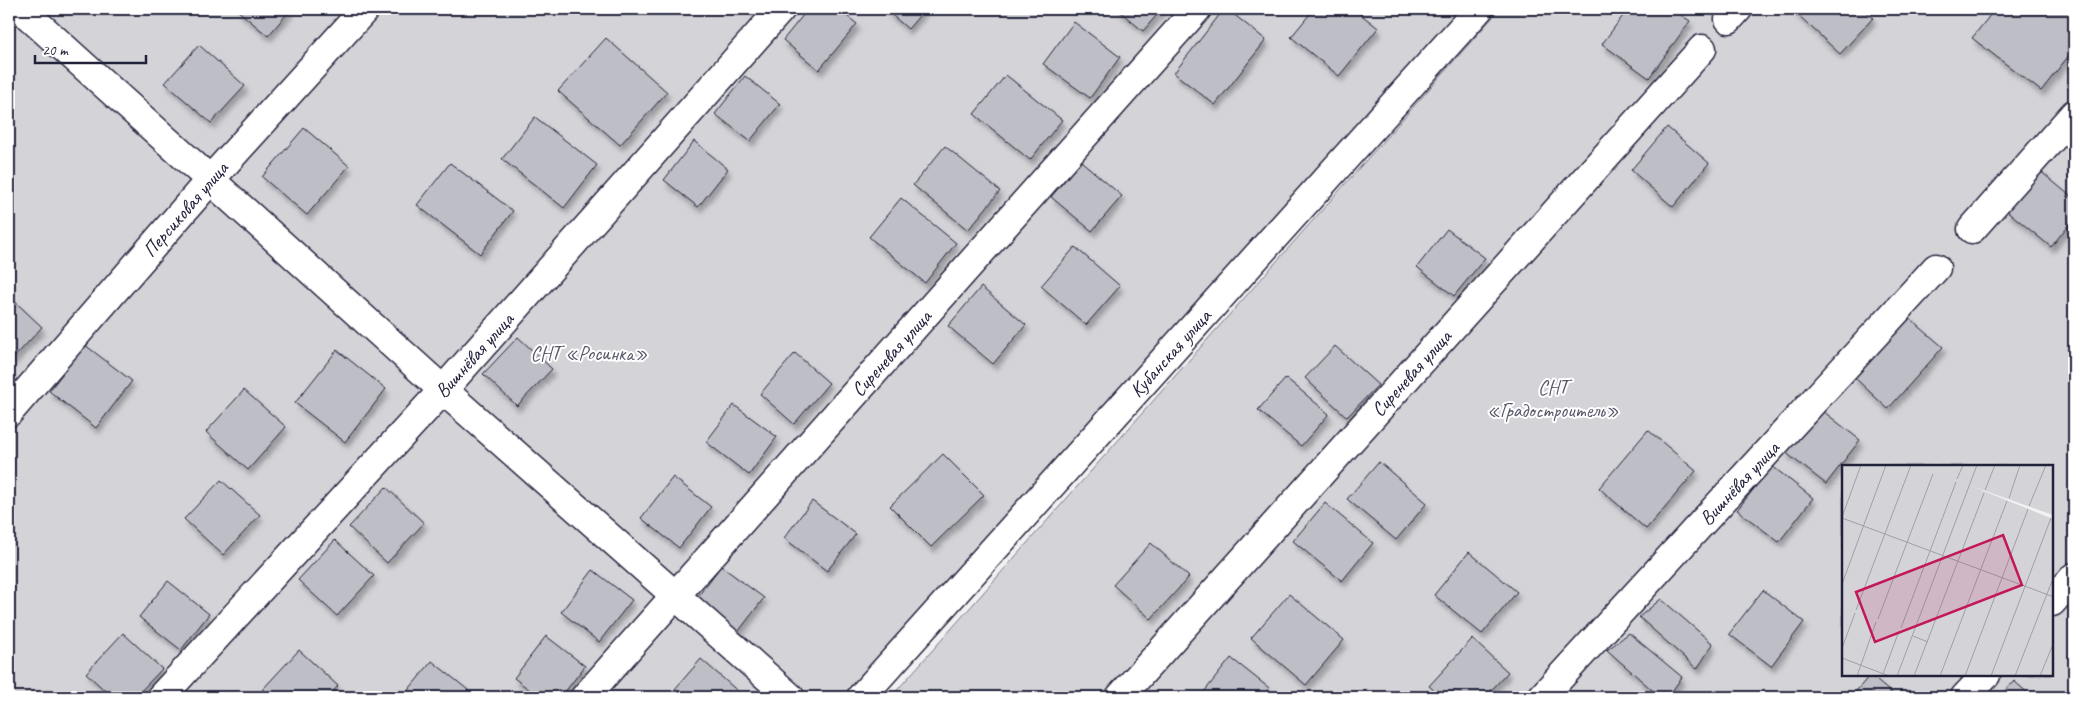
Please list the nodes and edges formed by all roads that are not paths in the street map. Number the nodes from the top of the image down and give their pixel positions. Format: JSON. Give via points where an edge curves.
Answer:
{"nodes":[{"id":1,"x":21,"y":9,"type":"edge"},
{"id":2,"x":366,"y":9,"type":"edge"},
{"id":3,"x":782,"y":9,"type":"edge"},
{"id":4,"x":1197,"y":9,"type":"edge"},
{"id":5,"x":1479,"y":9,"type":"edge"},
{"id":6,"x":1702,"y":49,"type":"dead end"},
{"id":7,"x":2074,"y":114,"type":"edge"},
{"id":8,"x":210,"y":180,"type":"junction"},
{"id":9,"x":1972,"y":229,"type":"dead end"},
{"id":10,"x":1936,"y":268,"type":"dead end"},
{"id":11,"x":443,"y":390,"type":"junction"},
{"id":12,"x":9,"y":412,"type":"edge"},
{"id":13,"x":2074,"y":577,"type":"edge"},
{"id":14,"x":676,"y":596,"type":"junction"},
{"id":15,"x":2053,"y":601,"type":"edge"},
{"id":16,"x":1985,"y":676,"type":"edge"},
{"id":17,"x":161,"y":697,"type":"edge"},
{"id":18,"x":585,"y":697,"type":"edge"},
{"id":19,"x":790,"y":697,"type":"edge"},
{"id":20,"x":861,"y":697,"type":"edge"},
{"id":21,"x":1120,"y":697,"type":"edge"},
{"id":22,"x":1542,"y":697,"type":"edge"},
{"id":23,"x":1965,"y":697,"type":"edge"}],
"edges":[{"from":1,"to":8,"type":"street"},
{"from":2,"to":8,"type":"street","name":"Персиковая улица"},
{"from":3,"to":11,"type":"street","name":"Вишнёвая улица"},
{"from":4,"to":14,"type":"street","name":"Сиреневая улица"},
{"from":5,"to":20,"type":"street","name":"Кубанская улица"},
{"from":6,"to":21,"type":"street","name":"Сиреневая улица"},
{"from":7,"to":9,"type":"street"},
{"from":8,"to":11,"type":"street"},
{"from":8,"to":12,"type":"street","name":"Персиковая улица"},
{"from":10,"to":22,"type":"street","name":"Вишнёвая улица"},
{"from":11,"to":14,"type":"street"},
{"from":11,"to":17,"type":"street","name":"Вишнёвая улица"},
{"from":13,"to":15,"type":"street"},
{"from":14,"to":18,"type":"street","name":"Сиреневая улица"},
{"from":14,"to":19,"type":"street"},
{"from":16,"to":23,"type":"street"}]}
